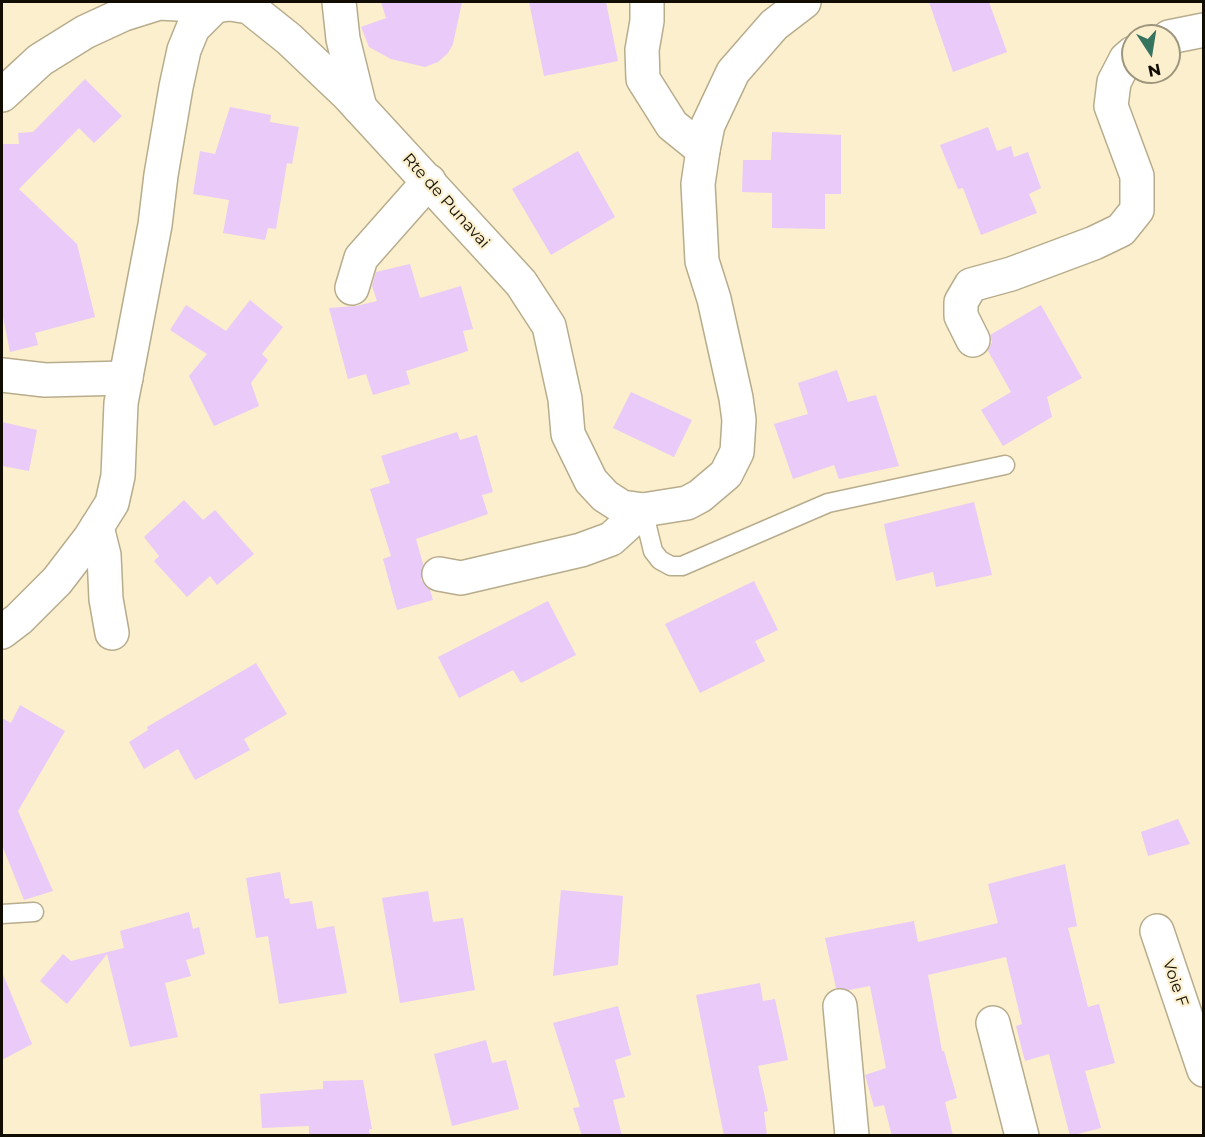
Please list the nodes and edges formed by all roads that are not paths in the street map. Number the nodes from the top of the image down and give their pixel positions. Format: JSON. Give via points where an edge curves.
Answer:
{"nodes":[{"id":1,"x":339,"y":2,"type":"edge"},
{"id":2,"x":647,"y":2,"type":"edge"},
{"id":3,"x":804,"y":2,"type":"edge"},
{"id":4,"x":215,"y":6,"type":"junction"},
{"id":5,"x":1203,"y":30,"type":"edge"},
{"id":6,"x":1181,"y":35,"type":"edge"},
{"id":7,"x":40,"y":60,"type":"junction"},
{"id":8,"x":1121,"y":69,"type":"edge"},
{"id":9,"x":2,"y":77,"type":"edge"},
{"id":10,"x":2,"y":94,"type":"edge"},
{"id":11,"x":360,"y":108,"type":"junction"},
{"id":12,"x":702,"y":150,"type":"junction"},
{"id":13,"x":429,"y":181,"type":"junction"},
{"id":14,"x":352,"y":288,"type":"dead end"},
{"id":15,"x":973,"y":340,"type":"dead end"},
{"id":16,"x":2,"y":375,"type":"edge"},
{"id":17,"x":126,"y":378,"type":"junction"},
{"id":18,"x":1005,"y":465,"type":"dead end"},
{"id":19,"x":643,"y":510,"type":"junction"},
{"id":20,"x":97,"y":527,"type":"junction"},
{"id":21,"x":439,"y":574,"type":"dead end"},
{"id":22,"x":2,"y":632,"type":"edge"},
{"id":23,"x":111,"y":633,"type":"dead end"},
{"id":24,"x":34,"y":912,"type":"dead end"},
{"id":25,"x":2,"y":914,"type":"edge"},
{"id":26,"x":1157,"y":931,"type":"dead end"},
{"id":27,"x":840,"y":1006,"type":"dead end"},
{"id":28,"x":993,"y":1023,"type":"dead end"},
{"id":29,"x":1203,"y":1070,"type":"edge"},
{"id":30,"x":852,"y":1136,"type":"edge"},
{"id":31,"x":1022,"y":1136,"type":"edge"}],
"edges":[{"from":1,"to":11,"type":"street","via":[[343,39]]},
{"from":2,"to":12,"type":"street","via":[[643,79],[672,125]]},
{"from":3,"to":12,"type":"street","name":"Rte de Punavai","via":[[774,25],[733,72],[708,125]]},
{"from":4,"to":7,"type":"street","name":"Rte de Punavai","via":[[159,3],[85,32]]},
{"from":4,"to":11,"type":"street","name":"Rte de Punavai","via":[[242,6],[262,16]]},
{"from":4,"to":17,"type":"street","via":[[193,28],[184,50]]},
{"from":5,"to":6,"type":"street"},
{"from":7,"to":9,"type":"street"},
{"from":7,"to":10,"type":"street"},
{"from":8,"to":15,"type":"street","via":[[1114,82],[1111,106],[1137,176],[1137,210],[1121,230],[1094,243],[971,285],[961,302],[960,316]]},
{"from":11,"to":13,"type":"street","name":"Rte de Punavai"},
{"from":12,"to":19,"type":"street","name":"Rte de Punavai","via":[[698,184],[702,261],[736,398],[737,452],[726,474],[700,496],[687,503]]},
{"from":13,"to":14,"type":"street","via":[[361,258]]},
{"from":13,"to":19,"type":"street","name":"Rte de Punavai","via":[[532,297],[549,326],[565,399],[568,434],[591,481],[622,507]]},
{"from":16,"to":17,"type":"street","via":[[45,380]]},
{"from":17,"to":20,"type":"street","via":[[118,477],[112,503]]},
{"from":18,"to":19,"type":"lane","via":[[828,503],[682,566],[671,566],[653,551]]},
{"from":19,"to":21,"type":"street","via":[[611,539],[581,550],[461,578]]},
{"from":20,"to":22,"type":"street","via":[[57,582]]},
{"from":20,"to":23,"type":"street","via":[[104,555]]},
{"from":24,"to":25,"type":"lane"},
{"from":26,"to":29,"type":"street","name":"Voie F"},
{"from":27,"to":30,"type":"street"},
{"from":28,"to":31,"type":"street"}]}
